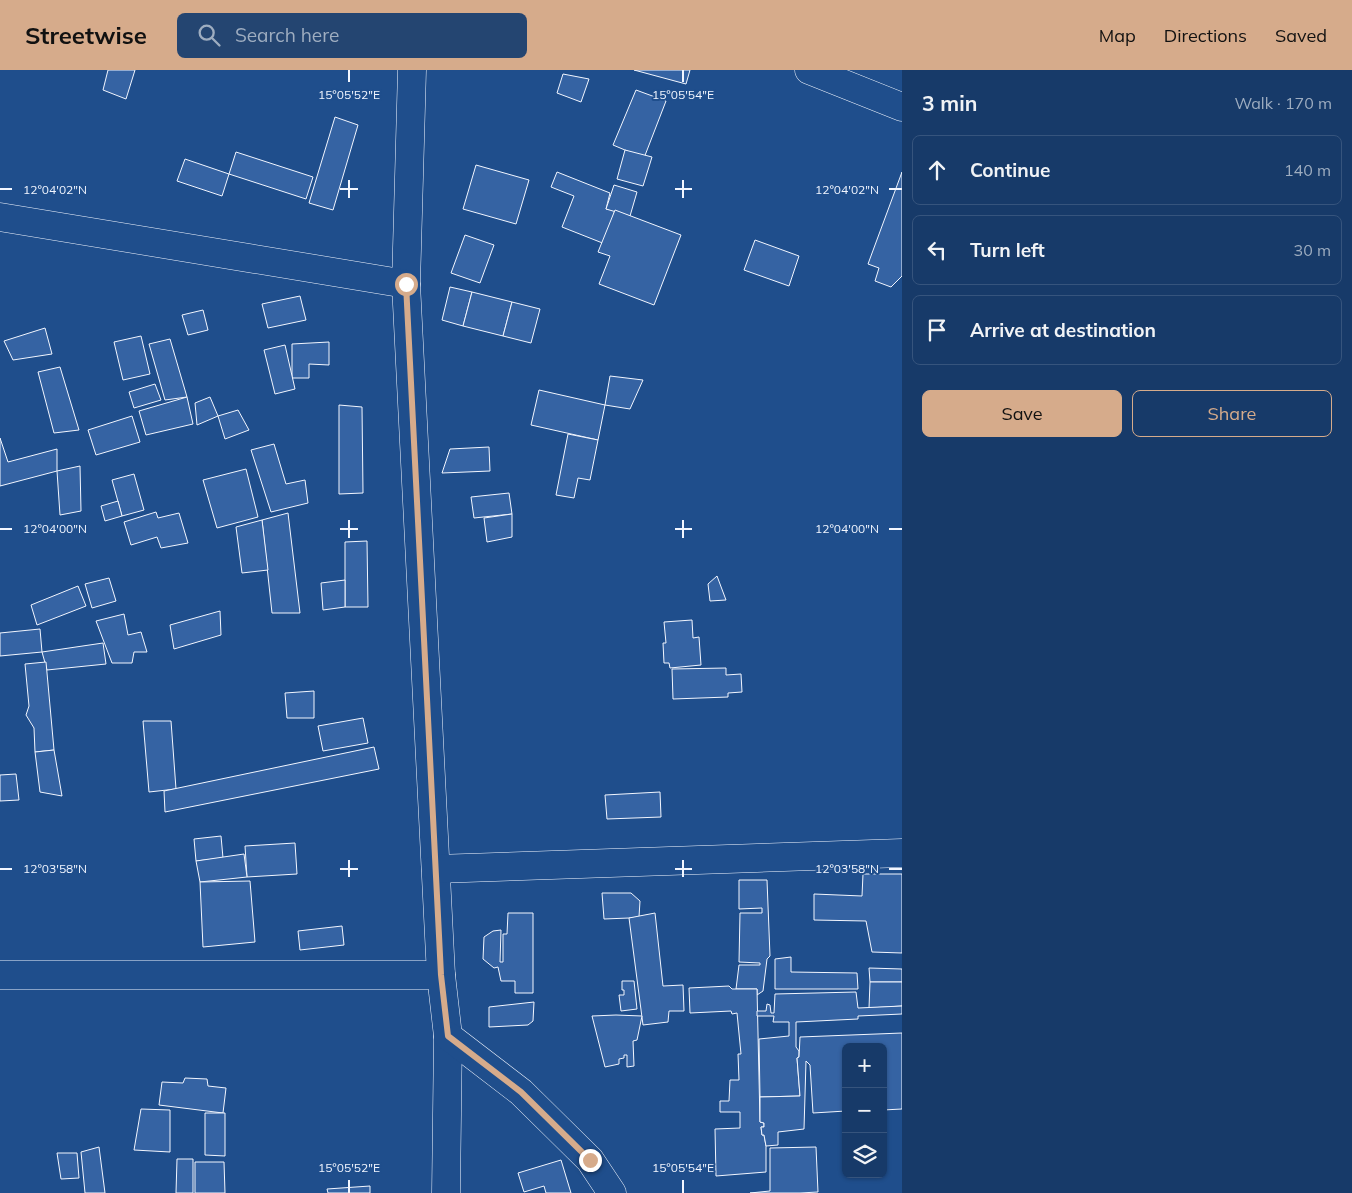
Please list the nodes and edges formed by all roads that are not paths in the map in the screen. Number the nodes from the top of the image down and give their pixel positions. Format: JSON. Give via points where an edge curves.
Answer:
{"nodes":[{"id":1,"x":412,"y":70,"type":"edge"},
{"id":2,"x":809,"y":70,"type":"edge"},
{"id":3,"x":902,"y":107,"type":"edge"},
{"id":4,"x":0,"y":217,"type":"edge"},
{"id":5,"x":406,"y":284,"type":"junction"},
{"id":6,"x":902,"y":853,"type":"edge"},
{"id":7,"x":436,"y":869,"type":"junction"},
{"id":8,"x":0,"y":975,"type":"edge"},
{"id":9,"x":441,"y":975,"type":"junction"},
{"id":10,"x":448,"y":1036,"type":"junction"},
{"id":11,"x":446,"y":1193,"type":"edge"},
{"id":12,"x":612,"y":1193,"type":"edge"}],
"edges":[{"from":1,"to":5,"type":"street"},
{"from":2,"to":3,"type":"street"},
{"from":4,"to":5,"type":"street"},
{"from":5,"to":7,"type":"street"},
{"from":6,"to":7,"type":"street"},
{"from":7,"to":9,"type":"street"},
{"from":8,"to":9,"type":"street"},
{"from":9,"to":10,"type":"street"},
{"from":10,"to":11,"type":"street"},
{"from":10,"to":12,"type":"street","via":[[521,1092],[590,1160]]}]}
